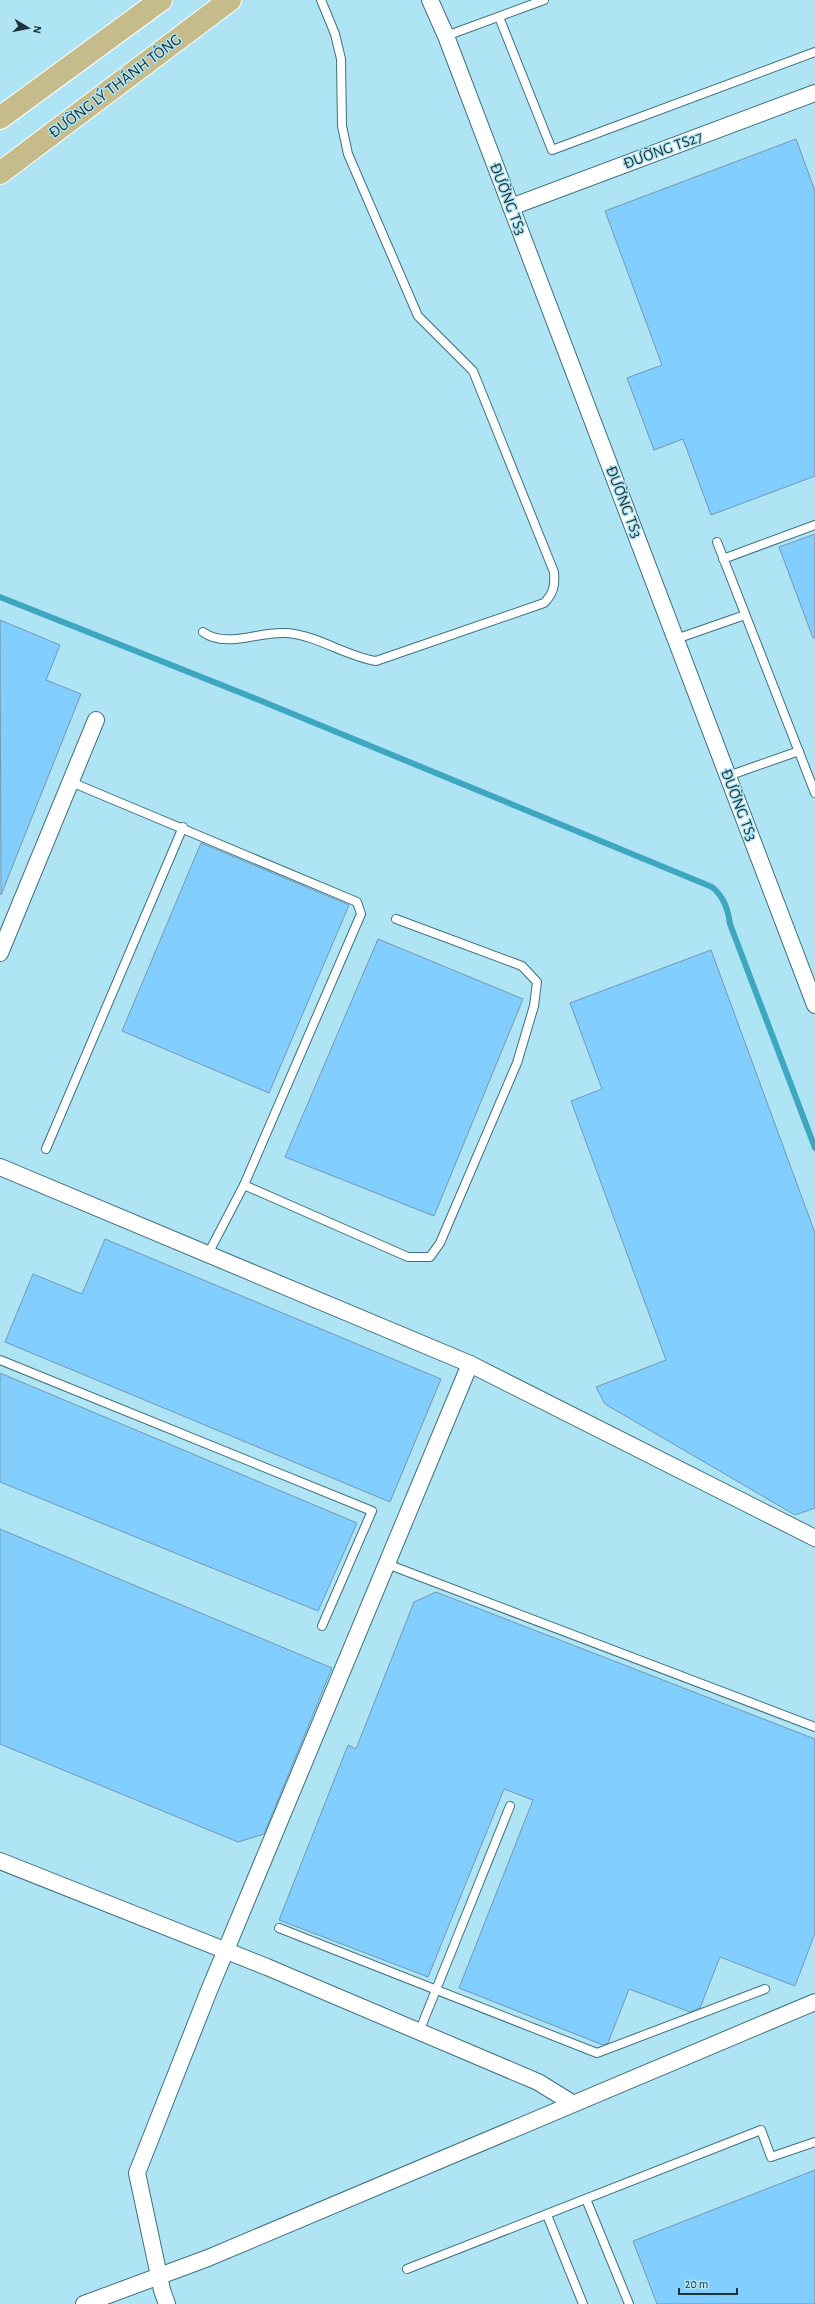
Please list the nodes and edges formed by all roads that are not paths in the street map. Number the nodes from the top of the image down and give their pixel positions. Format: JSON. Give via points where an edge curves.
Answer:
{"nodes":[{"id":1,"x":161,"y":0,"type":"edge"},
{"id":2,"x":230,"y":0,"type":"edge"},
{"id":3,"x":320,"y":0,"type":"edge"},
{"id":4,"x":430,"y":0,"type":"edge"},
{"id":5,"x":544,"y":0,"type":"edge"},
{"id":6,"x":499,"y":17,"type":"junction"},
{"id":7,"x":446,"y":36,"type":"junction"},
{"id":8,"x":815,"y":52,"type":"edge"},
{"id":9,"x":815,"y":93,"type":"edge"},
{"id":10,"x":0,"y":118,"type":"edge"},
{"id":11,"x":0,"y":173,"type":"edge"},
{"id":12,"x":511,"y":207,"type":"junction"},
{"id":13,"x":815,"y":525,"type":"edge"},
{"id":14,"x":717,"y":542,"type":"dead end"},
{"id":15,"x":724,"y":559,"type":"junction"},
{"id":16,"x":745,"y":615,"type":"junction"},
{"id":17,"x":203,"y":632,"type":"dead end"},
{"id":18,"x":676,"y":639,"type":"junction"},
{"id":19,"x":96,"y":720,"type":"dead end"},
{"id":20,"x":799,"y":751,"type":"junction"},
{"id":21,"x":728,"y":776,"type":"junction"},
{"id":22,"x":71,"y":782,"type":"junction"},
{"id":23,"x":815,"y":793,"type":"edge"},
{"id":24,"x":183,"y":827,"type":"junction"},
{"id":25,"x":396,"y":920,"type":"dead end"},
{"id":26,"x":0,"y":953,"type":"edge"},
{"id":27,"x":815,"y":1005,"type":"edge"},
{"id":28,"x":46,"y":1149,"type":"dead end"},
{"id":29,"x":0,"y":1167,"type":"edge"},
{"id":30,"x":244,"y":1186,"type":"junction"},
{"id":31,"x":208,"y":1254,"type":"junction"},
{"id":32,"x":0,"y":1360,"type":"edge"},
{"id":33,"x":470,"y":1364,"type":"junction"},
{"id":34,"x":815,"y":1538,"type":"edge"},
{"id":35,"x":387,"y":1564,"type":"junction"},
{"id":36,"x":322,"y":1626,"type":"dead end"},
{"id":37,"x":815,"y":1727,"type":"edge"},
{"id":38,"x":510,"y":1806,"type":"dead end"},
{"id":39,"x":0,"y":1862,"type":"edge"},
{"id":40,"x":279,"y":1928,"type":"dead end"},
{"id":41,"x":226,"y":1951,"type":"junction"},
{"id":42,"x":765,"y":1989,"type":"dead end"},
{"id":43,"x":436,"y":1990,"type":"junction"},
{"id":44,"x":815,"y":2002,"type":"edge"},
{"id":45,"x":419,"y":2032,"type":"junction"},
{"id":46,"x":572,"y":2103,"type":"junction"},
{"id":47,"x":815,"y":2142,"type":"edge"},
{"id":48,"x":586,"y":2199,"type":"junction"},
{"id":49,"x":546,"y":2215,"type":"junction"},
{"id":50,"x":408,"y":2270,"type":"dead end"},
{"id":51,"x":158,"y":2276,"type":"junction"},
{"id":52,"x":84,"y":2304,"type":"edge"},
{"id":53,"x":167,"y":2304,"type":"edge"},
{"id":54,"x":583,"y":2304,"type":"edge"},
{"id":55,"x":630,"y":2304,"type":"edge"}],
"edges":[{"from":1,"to":10,"type":"main road"},
{"from":2,"to":11,"type":"main road","name":"ĐƯỜNG LÝ THÁNH TÔNG"},
{"from":3,"to":17,"type":"lane","via":[[336,34],[341,59],[342,126],[348,154],[418,316],[473,370],[554,572],[555,587],[544,603],[376,661],[357,658],[309,638],[286,633],[224,640],[210,638]]},
{"from":4,"to":7,"type":"street","name":"ĐƯỜNG TS3"},
{"from":5,"to":6,"type":"lane"},
{"from":6,"to":7,"type":"lane"},
{"from":6,"to":8,"type":"lane","via":[[552,150]]},
{"from":7,"to":12,"type":"street","name":"ĐƯỜNG TS3"},
{"from":9,"to":12,"type":"street","name":"ĐƯỜNG TS27"},
{"from":12,"to":18,"type":"street","name":"ĐƯỜNG TS3"},
{"from":13,"to":15,"type":"lane"},
{"from":14,"to":15,"type":"lane"},
{"from":15,"to":16,"type":"lane"},
{"from":16,"to":18,"type":"lane"},
{"from":16,"to":20,"type":"lane"},
{"from":18,"to":21,"type":"street","name":"ĐƯỜNG TS3"},
{"from":19,"to":22,"type":"street"},
{"from":20,"to":21,"type":"lane"},
{"from":20,"to":23,"type":"lane"},
{"from":21,"to":27,"type":"street","name":"ĐƯỜNG TS3"},
{"from":22,"to":24,"type":"lane"},
{"from":22,"to":26,"type":"street"},
{"from":24,"to":28,"type":"lane"},
{"from":24,"to":30,"type":"lane","via":[[357,902],[360,907],[361,914]]},
{"from":25,"to":30,"type":"lane","via":[[522,966],[537,982],[534,1006],[517,1062],[440,1243],[430,1257],[408,1257]]},
{"from":29,"to":31,"type":"street"},
{"from":30,"to":31,"type":"lane"},
{"from":31,"to":33,"type":"street"},
{"from":32,"to":36,"type":"lane","via":[[372,1511]]},
{"from":33,"to":34,"type":"street"},
{"from":33,"to":35,"type":"street"},
{"from":35,"to":37,"type":"lane"},
{"from":35,"to":41,"type":"street"},
{"from":38,"to":43,"type":"lane"},
{"from":39,"to":41,"type":"street"},
{"from":40,"to":43,"type":"lane"},
{"from":41,"to":45,"type":"street"},
{"from":41,"to":51,"type":"street","via":[[137,2173]]},
{"from":42,"to":43,"type":"lane","via":[[597,2053]]},
{"from":43,"to":45,"type":"lane"},
{"from":44,"to":46,"type":"street"},
{"from":45,"to":46,"type":"street","via":[[538,2082]]},
{"from":46,"to":51,"type":"street","via":[[208,2258]]},
{"from":47,"to":48,"type":"lane","via":[[772,2157],[761,2130]]},
{"from":48,"to":49,"type":"lane"},
{"from":48,"to":55,"type":"lane"},
{"from":49,"to":50,"type":"lane"},
{"from":49,"to":54,"type":"lane"},
{"from":51,"to":52,"type":"street"},
{"from":51,"to":53,"type":"street"}]}
